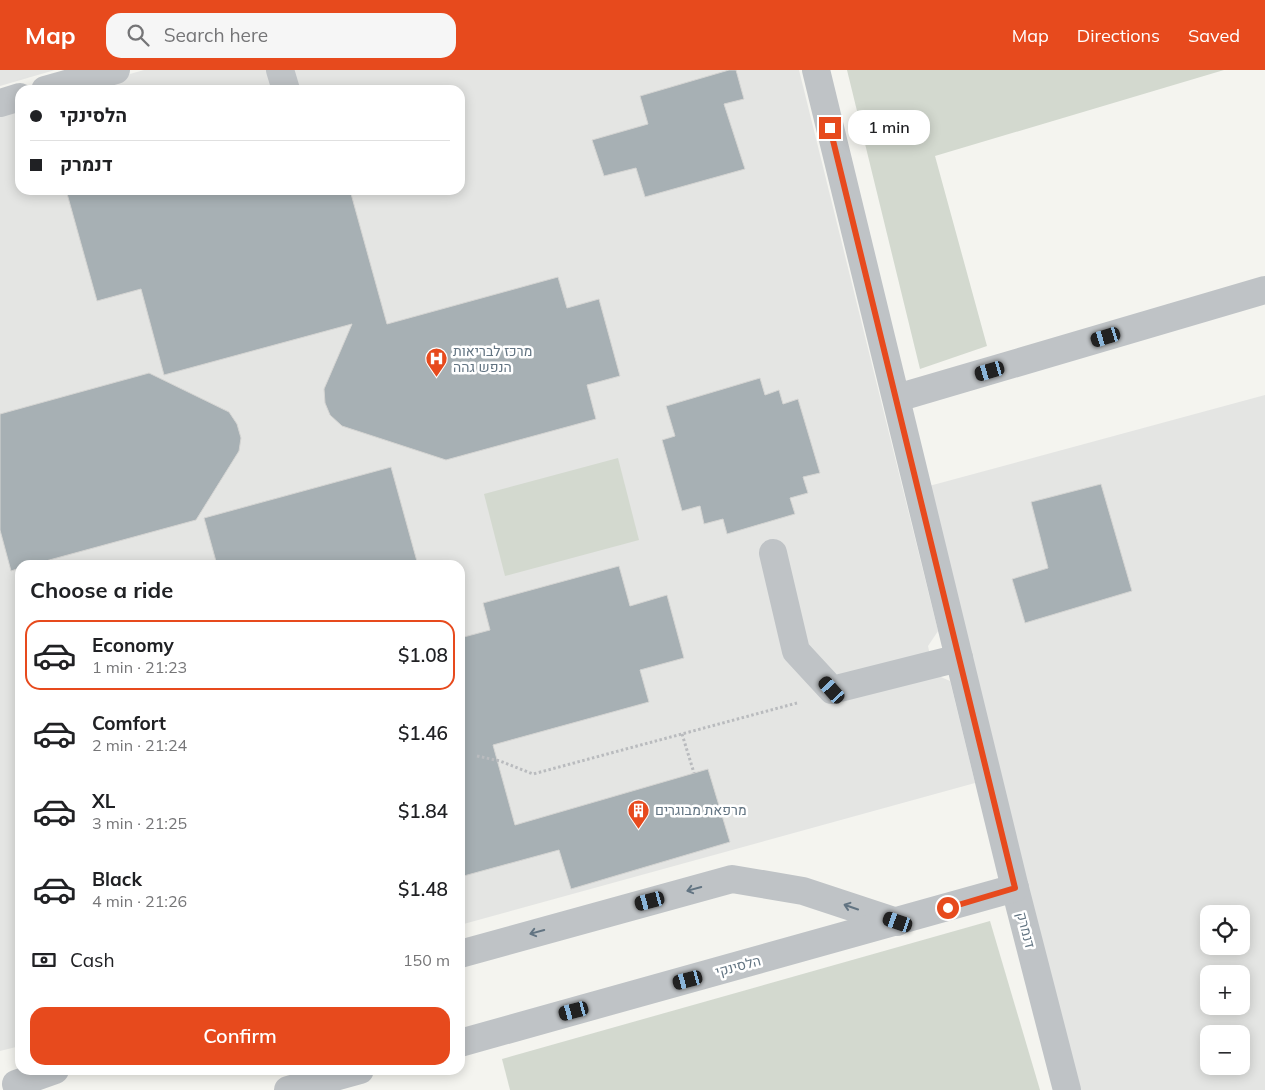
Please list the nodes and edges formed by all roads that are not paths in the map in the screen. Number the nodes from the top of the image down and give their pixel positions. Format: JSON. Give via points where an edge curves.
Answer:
{"nodes":[{"id":1,"x":116,"y":70,"type":"edge"},
{"id":2,"x":280,"y":70,"type":"edge"},
{"id":3,"x":816,"y":70,"type":"edge"},
{"id":4,"x":63,"y":85,"type":"edge"},
{"id":5,"x":284,"y":85,"type":"edge"},
{"id":6,"x":15,"y":98,"type":"edge"},
{"id":7,"x":0,"y":103,"type":"edge"},
{"id":8,"x":1265,"y":290,"type":"edge"},
{"id":9,"x":898,"y":398,"type":"junction"},
{"id":10,"x":773,"y":553,"type":"dead end"},
{"id":11,"x":959,"y":658,"type":"junction"},
{"id":12,"x":1015,"y":888,"type":"junction"},
{"id":13,"x":898,"y":922,"type":"junction"},
{"id":14,"x":465,"y":953,"type":"edge"},
{"id":15,"x":465,"y":1042,"type":"edge"},
{"id":16,"x":38,"y":1075,"type":"edge"},
{"id":17,"x":342,"y":1075,"type":"edge"},
{"id":18,"x":12,"y":1083,"type":"edge"},
{"id":19,"x":288,"y":1090,"type":"edge"},
{"id":20,"x":1068,"y":1090,"type":"edge"}],
"edges":[{"from":1,"to":4,"type":"street"},
{"from":2,"to":5,"type":"street"},
{"from":3,"to":9,"type":"street","name":"דנמרק"},
{"from":6,"to":7,"type":"street"},
{"from":8,"to":9,"type":"street"},
{"from":9,"to":11,"type":"street","name":"דנמרק"},
{"from":10,"to":11,"type":"street","via":[[796,651],[832,690]]},
{"from":11,"to":12,"type":"street","name":"דנמרק"},
{"from":12,"to":13,"type":"street","name":"הלסינקי"},
{"from":12,"to":20,"type":"street","name":"דנמרק"},
{"from":13,"to":14,"type":"street","one_way":true,"via":[[803,891],[732,879]]},
{"from":13,"to":15,"type":"street","name":"הלסינקי"},
{"from":16,"to":18,"type":"street"},
{"from":17,"to":19,"type":"street"}]}
